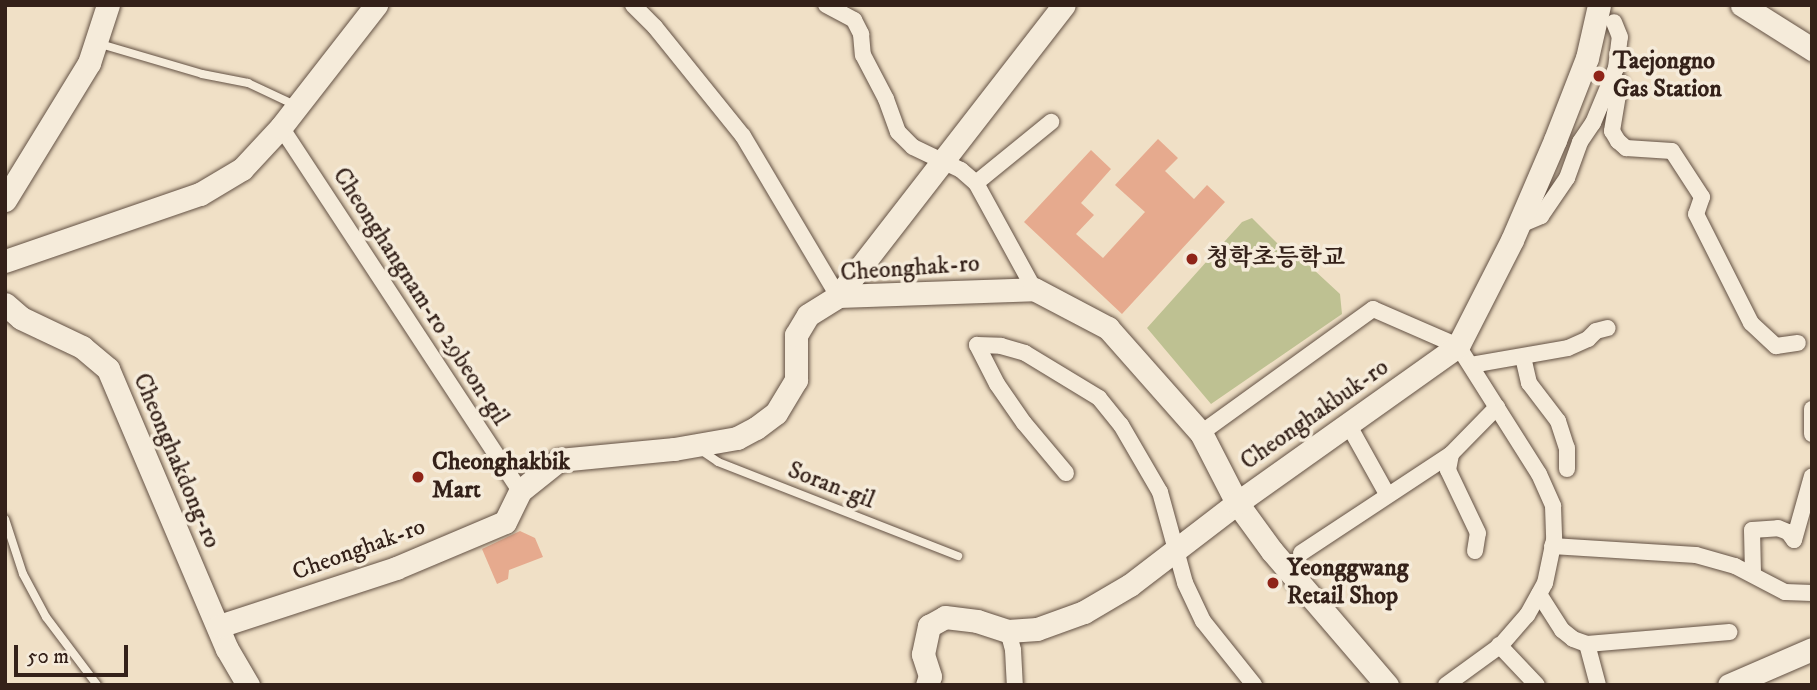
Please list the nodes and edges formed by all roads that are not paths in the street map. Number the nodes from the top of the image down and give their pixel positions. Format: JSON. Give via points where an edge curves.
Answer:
{"nodes":[{"id":1,"x":108,"y":5,"type":"edge"},
{"id":2,"x":376,"y":5,"type":"edge"},
{"id":3,"x":633,"y":5,"type":"edge"},
{"id":4,"x":826,"y":5,"type":"edge"},
{"id":5,"x":1064,"y":5,"type":"edge"},
{"id":6,"x":1742,"y":5,"type":"edge"},
{"id":7,"x":1607,"y":14,"type":"edge"},
{"id":8,"x":96,"y":43,"type":"junction"},
{"id":9,"x":1812,"y":49,"type":"edge"},
{"id":10,"x":1620,"y":83,"type":"dead end"},
{"id":11,"x":298,"y":106,"type":"junction"},
{"id":12,"x":1051,"y":122,"type":"dead end"},
{"id":13,"x":281,"y":127,"type":"junction"},
{"id":14,"x":1612,"y":131,"type":"junction"},
{"id":15,"x":1587,"y":132,"type":"junction"},
{"id":16,"x":941,"y":162,"type":"junction"},
{"id":17,"x":976,"y":183,"type":"junction"},
{"id":18,"x":5,"y":200,"type":"edge"},
{"id":19,"x":1518,"y":226,"type":"junction"},
{"id":20,"x":5,"y":261,"type":"edge"},
{"id":21,"x":1034,"y":289,"type":"junction"},
{"id":22,"x":838,"y":296,"type":"junction"},
{"id":23,"x":5,"y":304,"type":"edge"},
{"id":24,"x":1608,"y":328,"type":"dead end"},
{"id":25,"x":1798,"y":343,"type":"dead end"},
{"id":26,"x":1458,"y":346,"type":"junction"},
{"id":27,"x":1523,"y":357,"type":"junction"},
{"id":28,"x":1471,"y":366,"type":"junction"},
{"id":29,"x":1497,"y":407,"type":"junction"},
{"id":30,"x":1812,"y":409,"type":"edge"},
{"id":31,"x":1348,"y":424,"type":"junction"},
{"id":32,"x":1201,"y":433,"type":"junction"},
{"id":33,"x":1812,"y":434,"type":"edge"},
{"id":34,"x":694,"y":446,"type":"junction"},
{"id":35,"x":1451,"y":454,"type":"junction"},
{"id":36,"x":1567,"y":469,"type":"dead end"},
{"id":37,"x":1066,"y":472,"type":"dead end"},
{"id":38,"x":1812,"y":476,"type":"edge"},
{"id":39,"x":520,"y":491,"type":"junction"},
{"id":40,"x":1387,"y":494,"type":"junction"},
{"id":41,"x":1237,"y":503,"type":"junction"},
{"id":42,"x":5,"y":519,"type":"edge"},
{"id":43,"x":1552,"y":546,"type":"junction"},
{"id":44,"x":1177,"y":549,"type":"junction"},
{"id":45,"x":1475,"y":551,"type":"dead end"},
{"id":46,"x":1301,"y":553,"type":"dead end"},
{"id":47,"x":958,"y":556,"type":"dead end"},
{"id":48,"x":1753,"y":573,"type":"junction"},
{"id":49,"x":1812,"y":593,"type":"edge"},
{"id":50,"x":1539,"y":594,"type":"junction"},
{"id":51,"x":219,"y":626,"type":"junction"},
{"id":52,"x":1009,"y":631,"type":"junction"},
{"id":53,"x":1729,"y":632,"type":"dead end"},
{"id":54,"x":1587,"y":644,"type":"junction"},
{"id":55,"x":1499,"y":645,"type":"junction"},
{"id":56,"x":1812,"y":649,"type":"edge"},
{"id":57,"x":97,"y":685,"type":"edge"},
{"id":58,"x":248,"y":685,"type":"edge"},
{"id":59,"x":927,"y":685,"type":"edge"},
{"id":60,"x":1014,"y":685,"type":"edge"},
{"id":61,"x":1254,"y":685,"type":"edge"},
{"id":62,"x":1387,"y":685,"type":"edge"},
{"id":63,"x":1446,"y":685,"type":"edge"},
{"id":64,"x":1537,"y":685,"type":"edge"},
{"id":65,"x":1598,"y":685,"type":"edge"},
{"id":66,"x":1729,"y":685,"type":"edge"}],
"edges":[{"from":1,"to":8,"type":"main road"},
{"from":2,"to":11,"type":"main road"},
{"from":3,"to":22,"type":"street","via":[[743,136]]},
{"from":4,"to":16,"type":"street","via":[[854,20],[863,55],[898,132],[913,147]]},
{"from":5,"to":16,"type":"main road"},
{"from":6,"to":9,"type":"main road"},
{"from":7,"to":15,"type":"street","via":[[1620,37],[1616,68]]},
{"from":7,"to":19,"type":"main road","name":"Cheonghakbuk-ro"},
{"from":8,"to":11,"type":"lane","via":[[248,83]]},
{"from":8,"to":18,"type":"main road","via":[[89,63]]},
{"from":10,"to":14,"type":"street"},
{"from":11,"to":13,"type":"main road"},
{"from":12,"to":17,"type":"street"},
{"from":13,"to":20,"type":"main road","via":[[242,169],[200,194]]},
{"from":13,"to":39,"type":"street","name":"Cheonghangnam-ro 29beon-gil"},
{"from":14,"to":15,"type":"street"},
{"from":14,"to":25,"type":"street","via":[[1626,149],[1672,150],[1702,197],[1696,214],[1751,323],[1776,346]]},
{"from":15,"to":19,"type":"street","via":[[1567,178],[1541,216]]},
{"from":16,"to":17,"type":"street"},
{"from":16,"to":22,"type":"main road"},
{"from":17,"to":21,"type":"street"},
{"from":19,"to":26,"type":"main road","name":"Cheonghakbuk-ro"},
{"from":21,"to":22,"type":"main road","name":"Cheonghak-ro"},
{"from":21,"to":32,"type":"main road","name":"Cheonghak-ro","via":[[1108,328]]},
{"from":22,"to":34,"type":"main road","name":"Cheonghak-ro","via":[[808,315],[796,335],[796,380],[776,413],[737,438]]},
{"from":23,"to":51,"type":"main road","name":"Cheonghakdong-ro","via":[[21,318],[82,347],[108,369]]},
{"from":24,"to":27,"type":"street","via":[[1568,348]]},
{"from":26,"to":28,"type":"street"},
{"from":26,"to":31,"type":"main road","name":"Cheonghakbuk-ro"},
{"from":26,"to":32,"type":"street","via":[[1373,309]]},
{"from":27,"to":28,"type":"street"},
{"from":27,"to":36,"type":"street","via":[[1529,383],[1558,421],[1567,448]]},
{"from":28,"to":29,"type":"street"},
{"from":29,"to":35,"type":"street"},
{"from":29,"to":43,"type":"street","via":[[1539,474],[1553,506]]},
{"from":30,"to":33,"type":"street"},
{"from":31,"to":40,"type":"street"},
{"from":31,"to":41,"type":"main road","name":"Cheonghakbuk-ro"},
{"from":32,"to":41,"type":"main road","name":"Cheonghak-ro"},
{"from":34,"to":39,"type":"main road","name":"Cheonghak-ro","via":[[559,460]]},
{"from":34,"to":47,"type":"lane","name":"Soran-gil","via":[[718,462]]},
{"from":35,"to":40,"type":"street"},
{"from":35,"to":45,"type":"street","via":[[1448,470],[1478,533]]},
{"from":37,"to":44,"type":"street","via":[[1024,423],[977,345],[1025,353],[1100,398],[1160,492]]},
{"from":38,"to":48,"type":"street","via":[[1794,540],[1778,528],[1752,530]]},
{"from":39,"to":51,"type":"main road","name":"Cheonghak-ro","via":[[505,522],[396,568]]},
{"from":40,"to":46,"type":"street"},
{"from":41,"to":44,"type":"main road","name":"Cheonghakbuk-ro"},
{"from":41,"to":62,"type":"main road","name":"Cheonghak-ro","via":[[1272,551]]},
{"from":42,"to":57,"type":"lane","via":[[23,574],[46,617]]},
{"from":43,"to":48,"type":"street","via":[[1677,551]]},
{"from":43,"to":50,"type":"street"},
{"from":44,"to":52,"type":"main road","name":"Cheonghakbuk-ro","via":[[1084,612],[1037,629]]},
{"from":44,"to":61,"type":"street","via":[[1185,583],[1203,621]]},
{"from":48,"to":49,"type":"street","via":[[1785,592]]},
{"from":50,"to":54,"type":"street","via":[[1562,630]]},
{"from":50,"to":55,"type":"street","via":[[1527,615]]},
{"from":51,"to":58,"type":"main road","name":"Cheonghakdong-ro"},
{"from":52,"to":59,"type":"main road","name":"Cheonghakbuk-ro","via":[[945,617],[929,626],[923,654],[930,676]]},
{"from":52,"to":60,"type":"street"},
{"from":53,"to":54,"type":"street"},
{"from":54,"to":65,"type":"street"},
{"from":55,"to":63,"type":"street"},
{"from":55,"to":64,"type":"street"},
{"from":56,"to":66,"type":"main road"}]}
